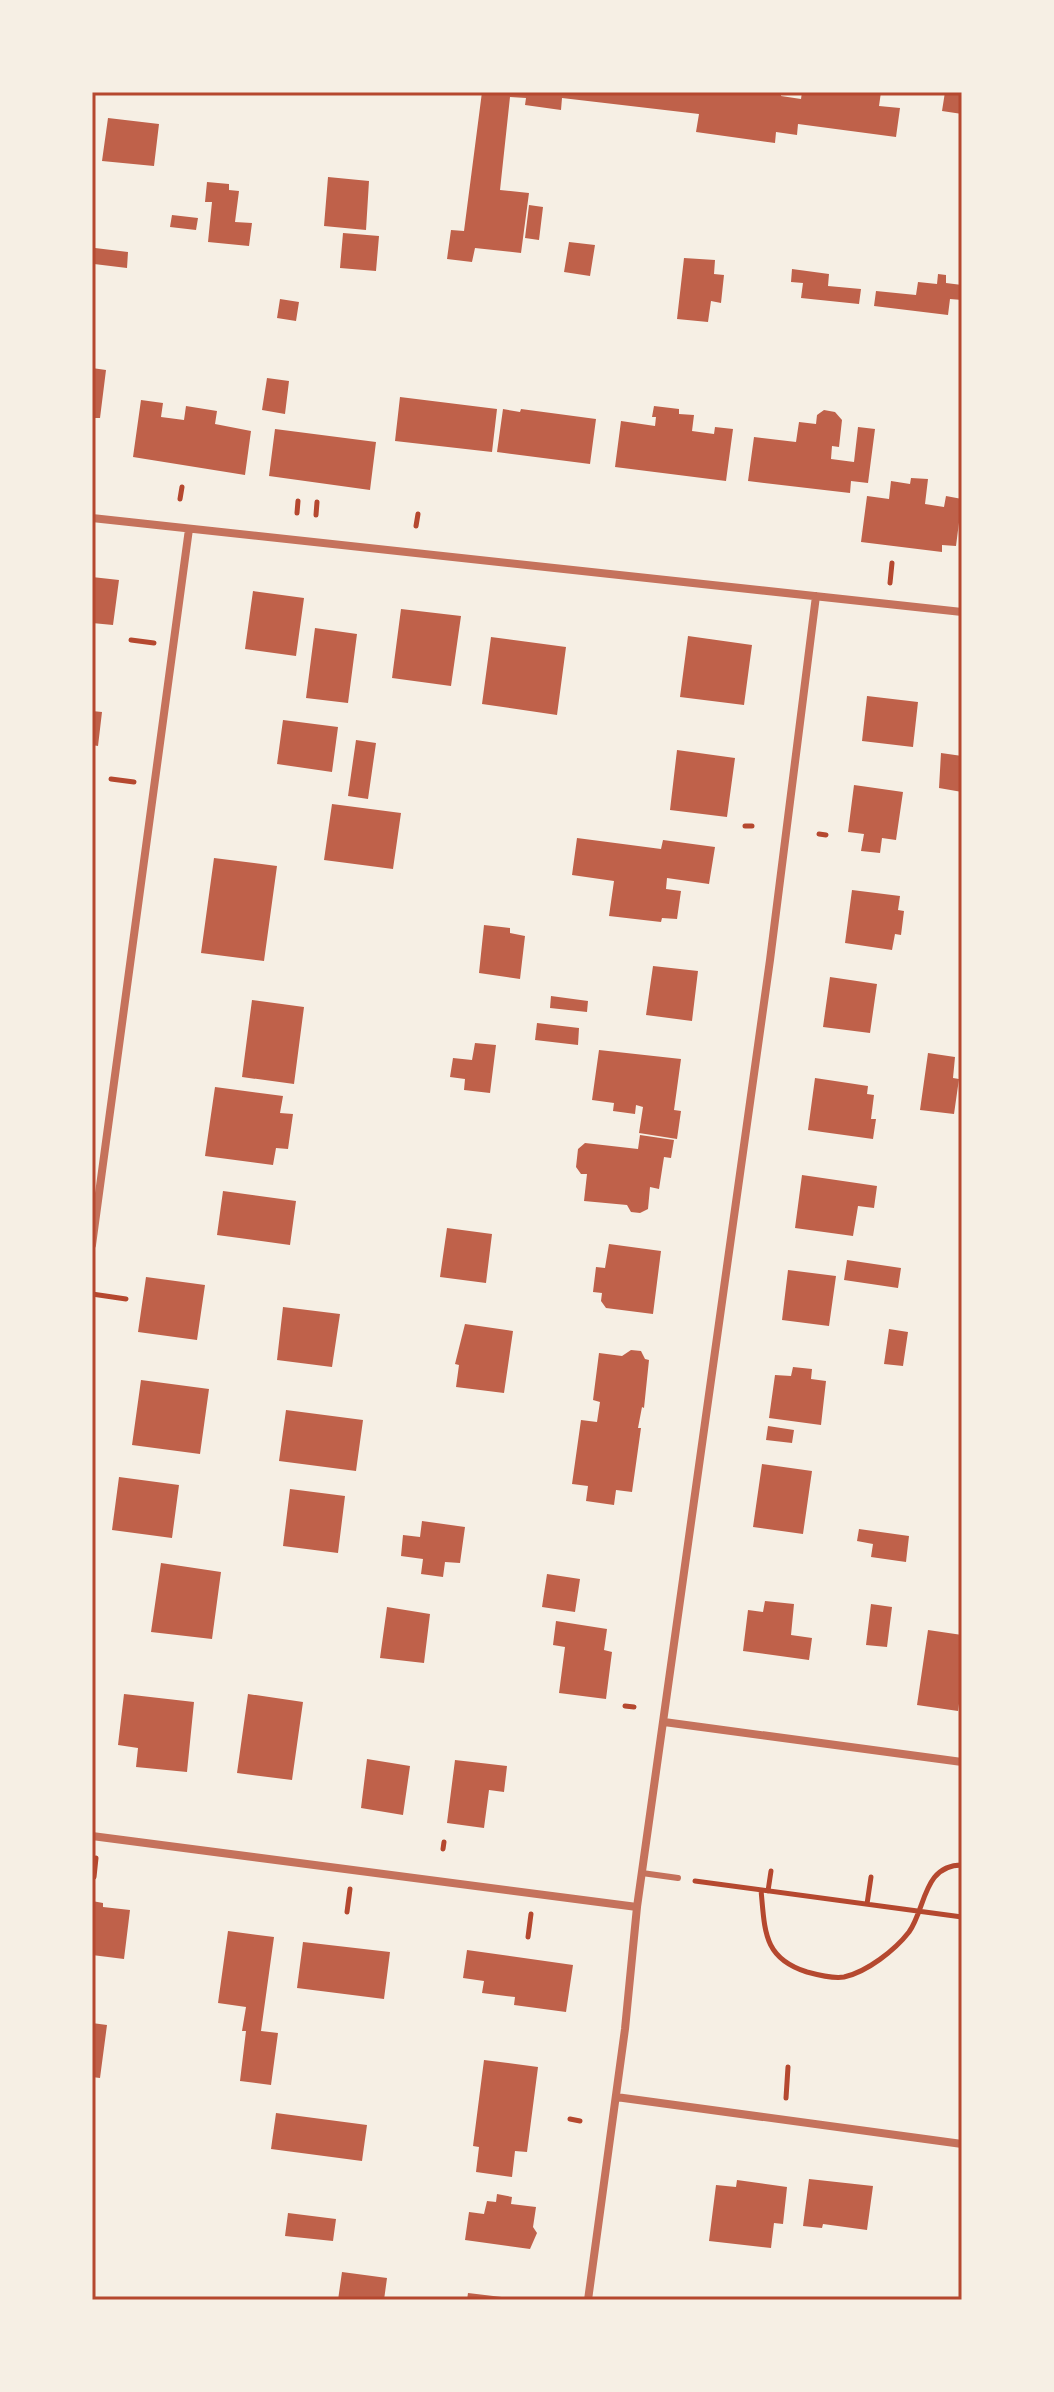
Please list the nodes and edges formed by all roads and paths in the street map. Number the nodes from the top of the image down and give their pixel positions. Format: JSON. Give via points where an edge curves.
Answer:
{"nodes":[{"id":1,"x":182,"y":487,"type":"dead end"},
{"id":2,"x":180,"y":499,"type":"dead end"},
{"id":3,"x":298,"y":501,"type":"dead end"},
{"id":4,"x":317,"y":502,"type":"dead end"},
{"id":5,"x":297,"y":513,"type":"dead end"},
{"id":6,"x":418,"y":514,"type":"dead end"},
{"id":7,"x":316,"y":515,"type":"dead end"},
{"id":8,"x":92,"y":518,"type":"edge"},
{"id":9,"x":416,"y":526,"type":"dead end"},
{"id":10,"x":189,"y":529,"type":"junction"},
{"id":11,"x":816,"y":596,"type":"junction"},
{"id":12,"x":962,"y":612,"type":"edge"},
{"id":13,"x":92,"y":1245,"type":"edge"},
{"id":14,"x":92,"y":1294,"type":"edge"},
{"id":15,"x":126,"y":1299,"type":"dead end"},
{"id":16,"x":625,"y":1706,"type":"dead end"},
{"id":17,"x":634,"y":1707,"type":"dead end"},
{"id":18,"x":664,"y":1722,"type":"junction"},
{"id":19,"x":962,"y":1762,"type":"edge"},
{"id":20,"x":92,"y":1836,"type":"edge"},
{"id":21,"x":962,"y":1865,"type":"edge"},
{"id":22,"x":771,"y":1871,"type":"dead end"},
{"id":23,"x":642,"y":1873,"type":"junction"},
{"id":24,"x":871,"y":1877,"type":"dead end"},
{"id":25,"x":678,"y":1878,"type":"joint"},
{"id":26,"x":764,"y":1890,"type":"junction"},
{"id":27,"x":867,"y":1904,"type":"junction"},
{"id":28,"x":637,"y":1907,"type":"junction"},
{"id":29,"x":918,"y":1911,"type":"junction"},
{"id":30,"x":962,"y":1917,"type":"edge"},
{"id":31,"x":788,"y":2067,"type":"dead end"},
{"id":32,"x":616,"y":2097,"type":"junction"},
{"id":33,"x":570,"y":2119,"type":"dead end"},
{"id":34,"x":784,"y":2120,"type":"junction"},
{"id":35,"x":580,"y":2121,"type":"dead end"},
{"id":36,"x":962,"y":2144,"type":"edge"},
{"id":37,"x":588,"y":2300,"type":"edge"}],
"edges":[{"from":1,"to":2,"type":"path"},
{"from":3,"to":5,"type":"path"},
{"from":4,"to":7,"type":"path"},
{"from":6,"to":9,"type":"path"},
{"from":8,"to":10,"type":"street"},
{"from":10,"to":11,"type":"street"},
{"from":10,"to":13,"type":"street"},
{"from":11,"to":12,"type":"street"},
{"from":11,"to":18,"type":"street"},
{"from":14,"to":15,"type":"path"},
{"from":16,"to":17,"type":"path"},
{"from":18,"to":19,"type":"street"},
{"from":18,"to":23,"type":"street"},
{"from":20,"to":28,"type":"street"},
{"from":21,"to":29,"type":"path","via":[[937,1874]]},
{"from":22,"to":26,"type":"path"},
{"from":23,"to":25,"type":"lane"},
{"from":23,"to":28,"type":"street"},
{"from":24,"to":27,"type":"path"},
{"from":25,"to":26,"type":"path"},
{"from":26,"to":27,"type":"path"},
{"from":26,"to":29,"type":"path","via":[[765,1930],[772,1951],[788,1966],[819,1976],[843,1977],[866,1967],[910,1930]]},
{"from":27,"to":29,"type":"path"},
{"from":28,"to":32,"type":"street"},
{"from":29,"to":30,"type":"path"},
{"from":31,"to":34,"type":"path"},
{"from":32,"to":34,"type":"street"},
{"from":32,"to":37,"type":"street"},
{"from":33,"to":35,"type":"path"},
{"from":34,"to":36,"type":"street"}]}
